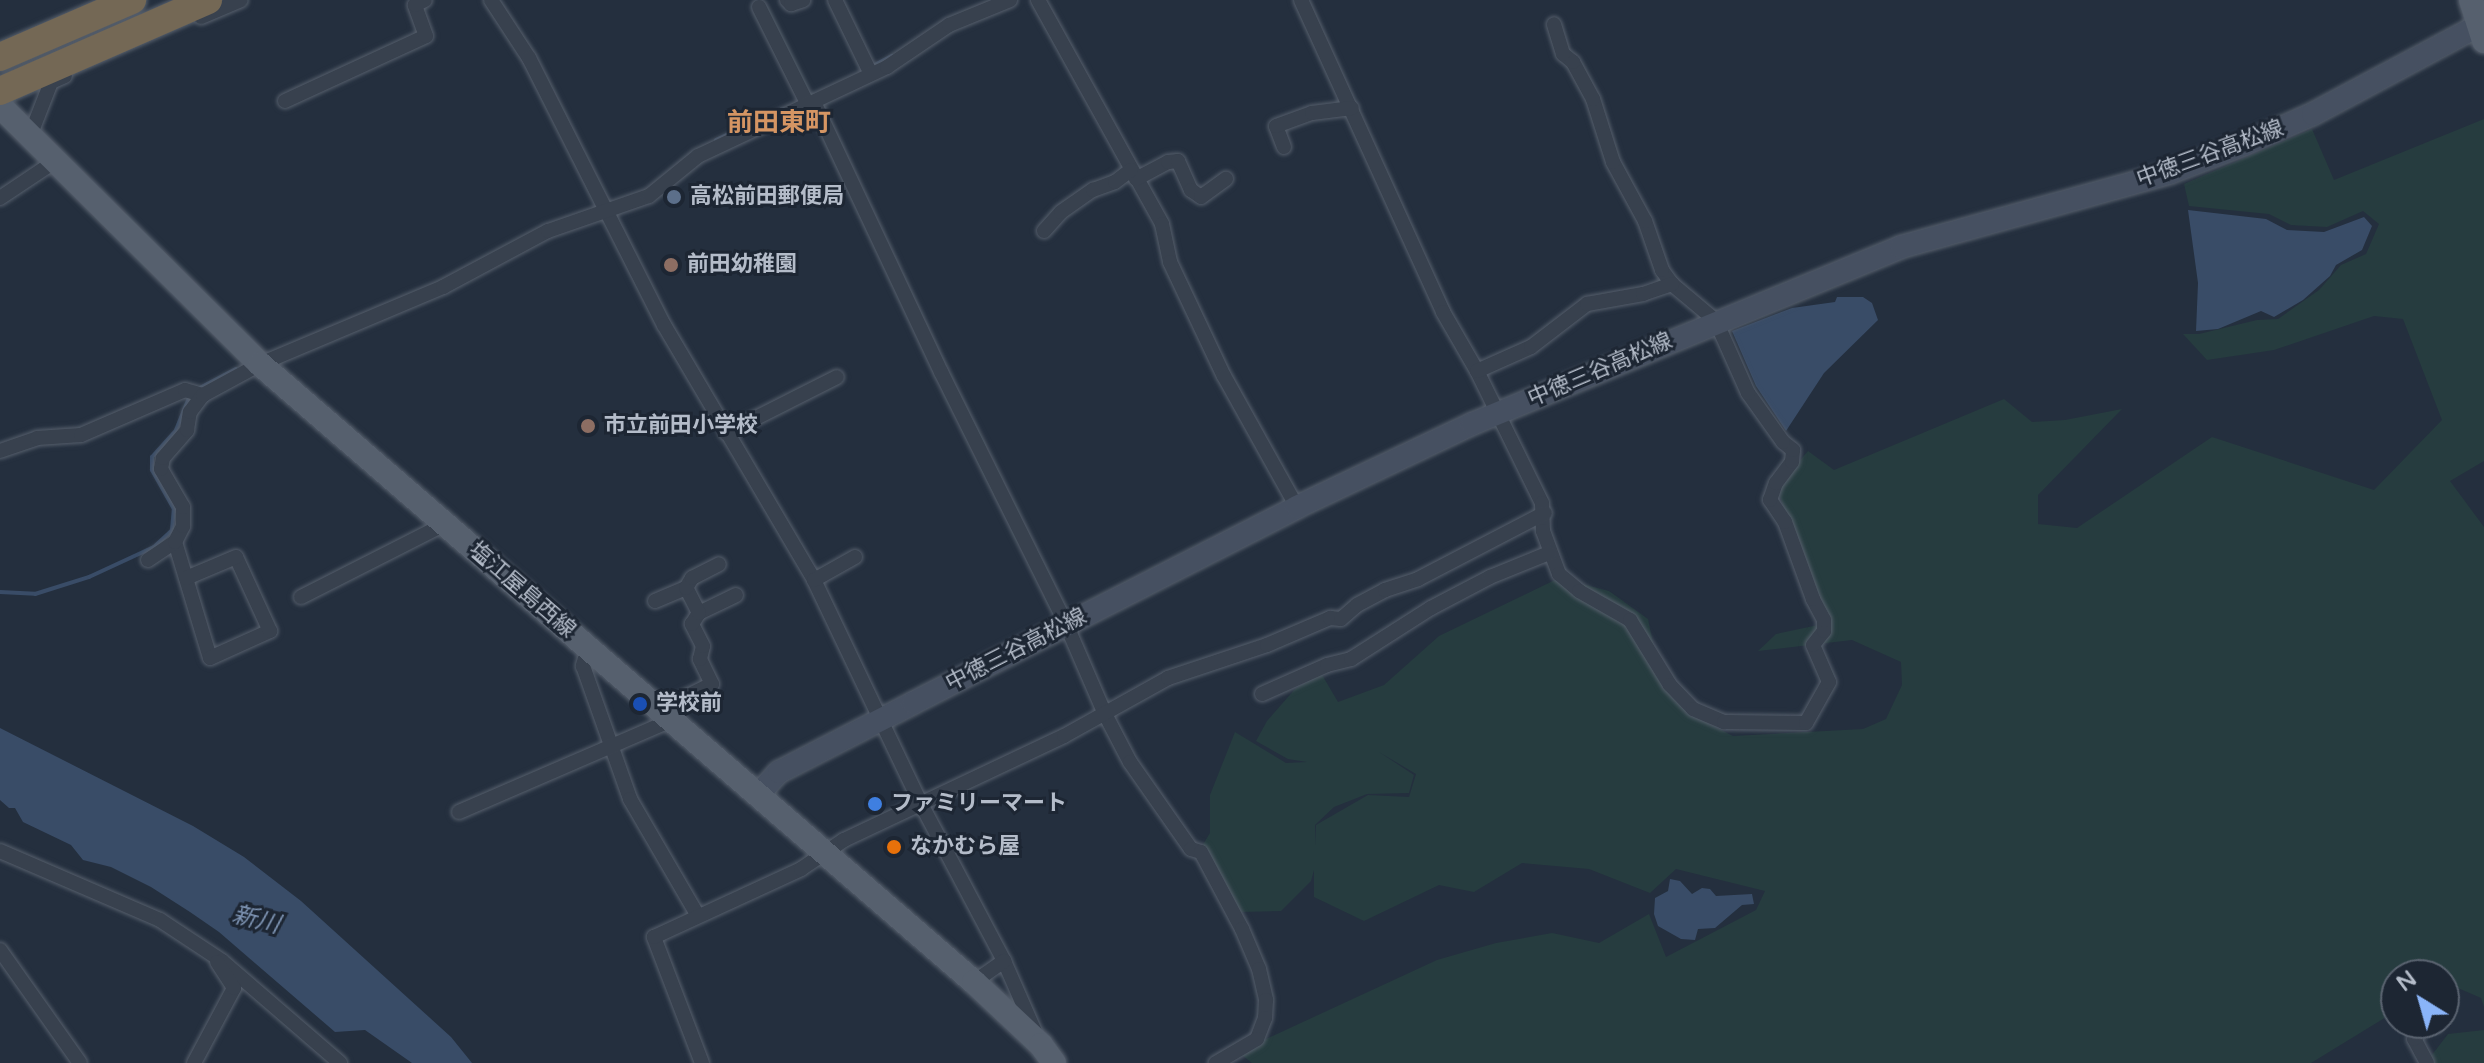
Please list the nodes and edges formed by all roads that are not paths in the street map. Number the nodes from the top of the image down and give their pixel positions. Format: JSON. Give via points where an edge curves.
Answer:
{"nodes":[{"id":1,"x":90,"y":0,"type":"edge"},
{"id":2,"x":132,"y":0,"type":"edge"},
{"id":3,"x":183,"y":0,"type":"edge"},
{"id":4,"x":208,"y":0,"type":"edge"},
{"id":5,"x":241,"y":0,"type":"edge"},
{"id":6,"x":425,"y":0,"type":"edge"},
{"id":7,"x":491,"y":0,"type":"edge"},
{"id":8,"x":787,"y":0,"type":"edge"},
{"id":9,"x":803,"y":0,"type":"edge"},
{"id":10,"x":835,"y":0,"type":"edge"},
{"id":11,"x":1010,"y":0,"type":"edge"},
{"id":12,"x":1038,"y":0,"type":"edge"},
{"id":13,"x":1301,"y":0,"type":"edge"},
{"id":14,"x":2471,"y":0,"type":"edge"},
{"id":15,"x":759,"y":7,"type":"dead end"},
{"id":16,"x":1554,"y":24,"type":"dead end"},
{"id":17,"x":2481,"y":34,"type":"edge"},
{"id":18,"x":0,"y":39,"type":"edge"},
{"id":19,"x":0,"y":57,"type":"edge"},
{"id":20,"x":869,"y":70,"type":"junction"},
{"id":21,"x":0,"y":78,"type":"edge"},
{"id":22,"x":0,"y":91,"type":"edge"},
{"id":23,"x":285,"y":101,"type":"dead end"},
{"id":24,"x":811,"y":104,"type":"junction"},
{"id":25,"x":0,"y":106,"type":"edge"},
{"id":26,"x":1352,"y":108,"type":"junction"},
{"id":27,"x":30,"y":136,"type":"junction"},
{"id":28,"x":1284,"y":147,"type":"dead end"},
{"id":29,"x":54,"y":162,"type":"junction"},
{"id":30,"x":1133,"y":174,"type":"junction"},
{"id":31,"x":1226,"y":179,"type":"dead end"},
{"id":32,"x":0,"y":198,"type":"edge"},
{"id":33,"x":607,"y":213,"type":"junction"},
{"id":34,"x":1044,"y":231,"type":"dead end"},
{"id":35,"x":1672,"y":284,"type":"junction"},
{"id":36,"x":1716,"y":321,"type":"junction"},
{"id":37,"x":260,"y":364,"type":"junction"},
{"id":38,"x":1477,"y":371,"type":"junction"},
{"id":39,"x":837,"y":377,"type":"dead end"},
{"id":40,"x":203,"y":395,"type":"junction"},
{"id":41,"x":1497,"y":413,"type":"junction"},
{"id":42,"x":726,"y":433,"type":"junction"},
{"id":43,"x":0,"y":451,"type":"edge"},
{"id":44,"x":1297,"y":507,"type":"junction"},
{"id":45,"x":1545,"y":513,"type":"junction"},
{"id":46,"x":445,"y":524,"type":"junction"},
{"id":47,"x":175,"y":542,"type":"junction"},
{"id":48,"x":1549,"y":553,"type":"junction"},
{"id":49,"x":855,"y":557,"type":"dead end"},
{"id":50,"x":148,"y":560,"type":"dead end"},
{"id":51,"x":719,"y":564,"type":"dead end"},
{"id":52,"x":186,"y":578,"type":"junction"},
{"id":53,"x":814,"y":580,"type":"junction"},
{"id":54,"x":686,"y":588,"type":"junction"},
{"id":55,"x":736,"y":595,"type":"dead end"},
{"id":56,"x":301,"y":597,"type":"dead end"},
{"id":57,"x":655,"y":601,"type":"dead end"},
{"id":58,"x":699,"y":613,"type":"junction"},
{"id":59,"x":1066,"y":624,"type":"junction"},
{"id":60,"x":588,"y":648,"type":"junction"},
{"id":61,"x":1262,"y":694,"type":"dead end"},
{"id":62,"x":1105,"y":714,"type":"junction"},
{"id":63,"x":666,"y":715,"type":"junction"},
{"id":64,"x":882,"y":719,"type":"junction"},
{"id":65,"x":611,"y":747,"type":"junction"},
{"id":66,"x":758,"y":795,"type":"junction"},
{"id":67,"x":921,"y":804,"type":"junction"},
{"id":68,"x":459,"y":812,"type":"dead end"},
{"id":69,"x":0,"y":851,"type":"edge"},
{"id":70,"x":823,"y":852,"type":"junction"},
{"id":71,"x":698,"y":916,"type":"junction"},
{"id":72,"x":0,"y":950,"type":"edge"},
{"id":73,"x":211,"y":953,"type":"junction"},
{"id":74,"x":1004,"y":961,"type":"junction"},
{"id":75,"x":974,"y":982,"type":"junction"},
{"id":76,"x":2414,"y":1039,"type":"edge"},
{"id":77,"x":1050,"y":1058,"type":"edge"},
{"id":78,"x":80,"y":1063,"type":"edge"},
{"id":79,"x":194,"y":1063,"type":"edge"},
{"id":80,"x":340,"y":1063,"type":"edge"},
{"id":81,"x":701,"y":1063,"type":"edge"},
{"id":82,"x":1216,"y":1063,"type":"edge"},
{"id":83,"x":2427,"y":1063,"type":"edge"}],
"edges":[{"from":1,"to":18,"type":"highway"},
{"from":2,"to":19,"type":"highway"},
{"from":3,"to":21,"type":"highway"},
{"from":4,"to":22,"type":"highway"},
{"from":5,"to":27,"type":"street","via":[[51,82]]},
{"from":6,"to":23,"type":"street","via":[[415,5],[426,36]]},
{"from":7,"to":33,"type":"street","via":[[529,58]]},
{"from":8,"to":9,"type":"street"},
{"from":10,"to":20,"type":"street"},
{"from":11,"to":20,"type":"street","via":[[949,25]]},
{"from":12,"to":30,"type":"street"},
{"from":13,"to":26,"type":"street"},
{"from":14,"to":17,"type":"main road"},
{"from":15,"to":24,"type":"street"},
{"from":16,"to":35,"type":"street","via":[[1563,54],[1593,99],[1613,162]]},
{"from":17,"to":36,"type":"main road","name":"中徳三谷高松線","via":[[2313,114],[2169,173],[1901,247]]},
{"from":20,"to":24,"type":"street"},
{"from":24,"to":33,"type":"street","via":[[698,156],[649,196]]},
{"from":24,"to":59,"type":"street"},
{"from":25,"to":27,"type":"main road","name":"塩江屋島西線"},
{"from":26,"to":28,"type":"street","via":[[1312,113],[1276,126]]},
{"from":26,"to":38,"type":"street","via":[[1422,269]]},
{"from":27,"to":29,"type":"main road","name":"塩江屋島西線"},
{"from":29,"to":32,"type":"street"},
{"from":29,"to":37,"type":"main road","name":"塩江屋島西線"},
{"from":30,"to":31,"type":"street","via":[[1178,161],[1191,190],[1201,197]]},
{"from":30,"to":34,"type":"street","via":[[1093,190]]},
{"from":30,"to":44,"type":"street","via":[[1162,224],[1170,262],[1224,376]]},
{"from":33,"to":37,"type":"street","via":[[548,231],[443,287]]},
{"from":33,"to":42,"type":"street"},
{"from":35,"to":36,"type":"street"},
{"from":35,"to":38,"type":"street","via":[[1587,304],[1531,347]]},
{"from":36,"to":41,"type":"main road","name":"中徳三谷高松線"},
{"from":36,"to":48,"type":"street","via":[[1748,393],[1793,450],[1792,462],[1770,500],[1785,522],[1824,620],[1824,631],[1813,645],[1829,682],[1806,723],[1724,722],[1693,709],[1670,685],[1630,620],[1579,591],[1559,574]]},
{"from":37,"to":40,"type":"street"},
{"from":37,"to":46,"type":"main road","name":"塩江屋島西線"},
{"from":38,"to":41,"type":"street"},
{"from":39,"to":42,"type":"street"},
{"from":40,"to":43,"type":"street","via":[[185,390],[81,435],[37,438]]},
{"from":40,"to":47,"type":"street","via":[[190,412],[187,430],[163,458],[161,469],[183,507],[183,526]]},
{"from":41,"to":44,"type":"main road","name":"中徳三谷高松線"},
{"from":41,"to":45,"type":"street"},
{"from":42,"to":53,"type":"street"},
{"from":44,"to":59,"type":"main road","name":"中徳三谷高松線"},
{"from":45,"to":48,"type":"street"},
{"from":45,"to":62,"type":"street","via":[[1418,579],[1385,590],[1341,619],[1330,618],[1168,678]]},
{"from":46,"to":56,"type":"street"},
{"from":46,"to":60,"type":"main road","name":"塩江屋島西線"},
{"from":47,"to":50,"type":"street"},
{"from":47,"to":52,"type":"street"},
{"from":48,"to":61,"type":"street","via":[[1431,608],[1351,659]]},
{"from":49,"to":53,"type":"street"},
{"from":51,"to":54,"type":"street","via":[[692,578]]},
{"from":52,"to":52,"type":"street","via":[[236,557],[270,631],[210,658]]},
{"from":53,"to":64,"type":"street"},
{"from":54,"to":57,"type":"street"},
{"from":54,"to":58,"type":"street"},
{"from":55,"to":58,"type":"street"},
{"from":58,"to":63,"type":"street","via":[[692,624],[712,684]]},
{"from":59,"to":62,"type":"street"},
{"from":59,"to":64,"type":"main road","name":"中徳三谷高松線"},
{"from":60,"to":63,"type":"main road","name":"塩江屋島西線"},
{"from":60,"to":65,"type":"street","via":[[583,666]]},
{"from":62,"to":67,"type":"street"},
{"from":62,"to":82,"type":"street","via":[[1191,849],[1201,852],[1259,969],[1266,1000],[1257,1039]]},
{"from":63,"to":65,"type":"street"},
{"from":63,"to":66,"type":"main road","name":"塩江屋島西線"},
{"from":64,"to":66,"type":"main road","name":"中徳三谷高松線","via":[[779,772]]},
{"from":64,"to":67,"type":"street"},
{"from":65,"to":68,"type":"street"},
{"from":65,"to":71,"type":"street","via":[[630,799]]},
{"from":66,"to":70,"type":"main road","name":"塩江屋島西線"},
{"from":67,"to":70,"type":"street"},
{"from":67,"to":74,"type":"street"},
{"from":69,"to":73,"type":"street","via":[[132,906]]},
{"from":70,"to":71,"type":"street","via":[[801,869]]},
{"from":70,"to":75,"type":"main road","name":"塩江屋島西線"},
{"from":71,"to":81,"type":"street","via":[[654,937]]},
{"from":72,"to":78,"type":"street"},
{"from":73,"to":79,"type":"street","via":[[234,988]]},
{"from":73,"to":80,"type":"street"},
{"from":74,"to":75,"type":"street"},
{"from":74,"to":77,"type":"street"},
{"from":75,"to":77,"type":"main road","name":"塩江屋島西線"},
{"from":76,"to":83,"type":"street"}]}
